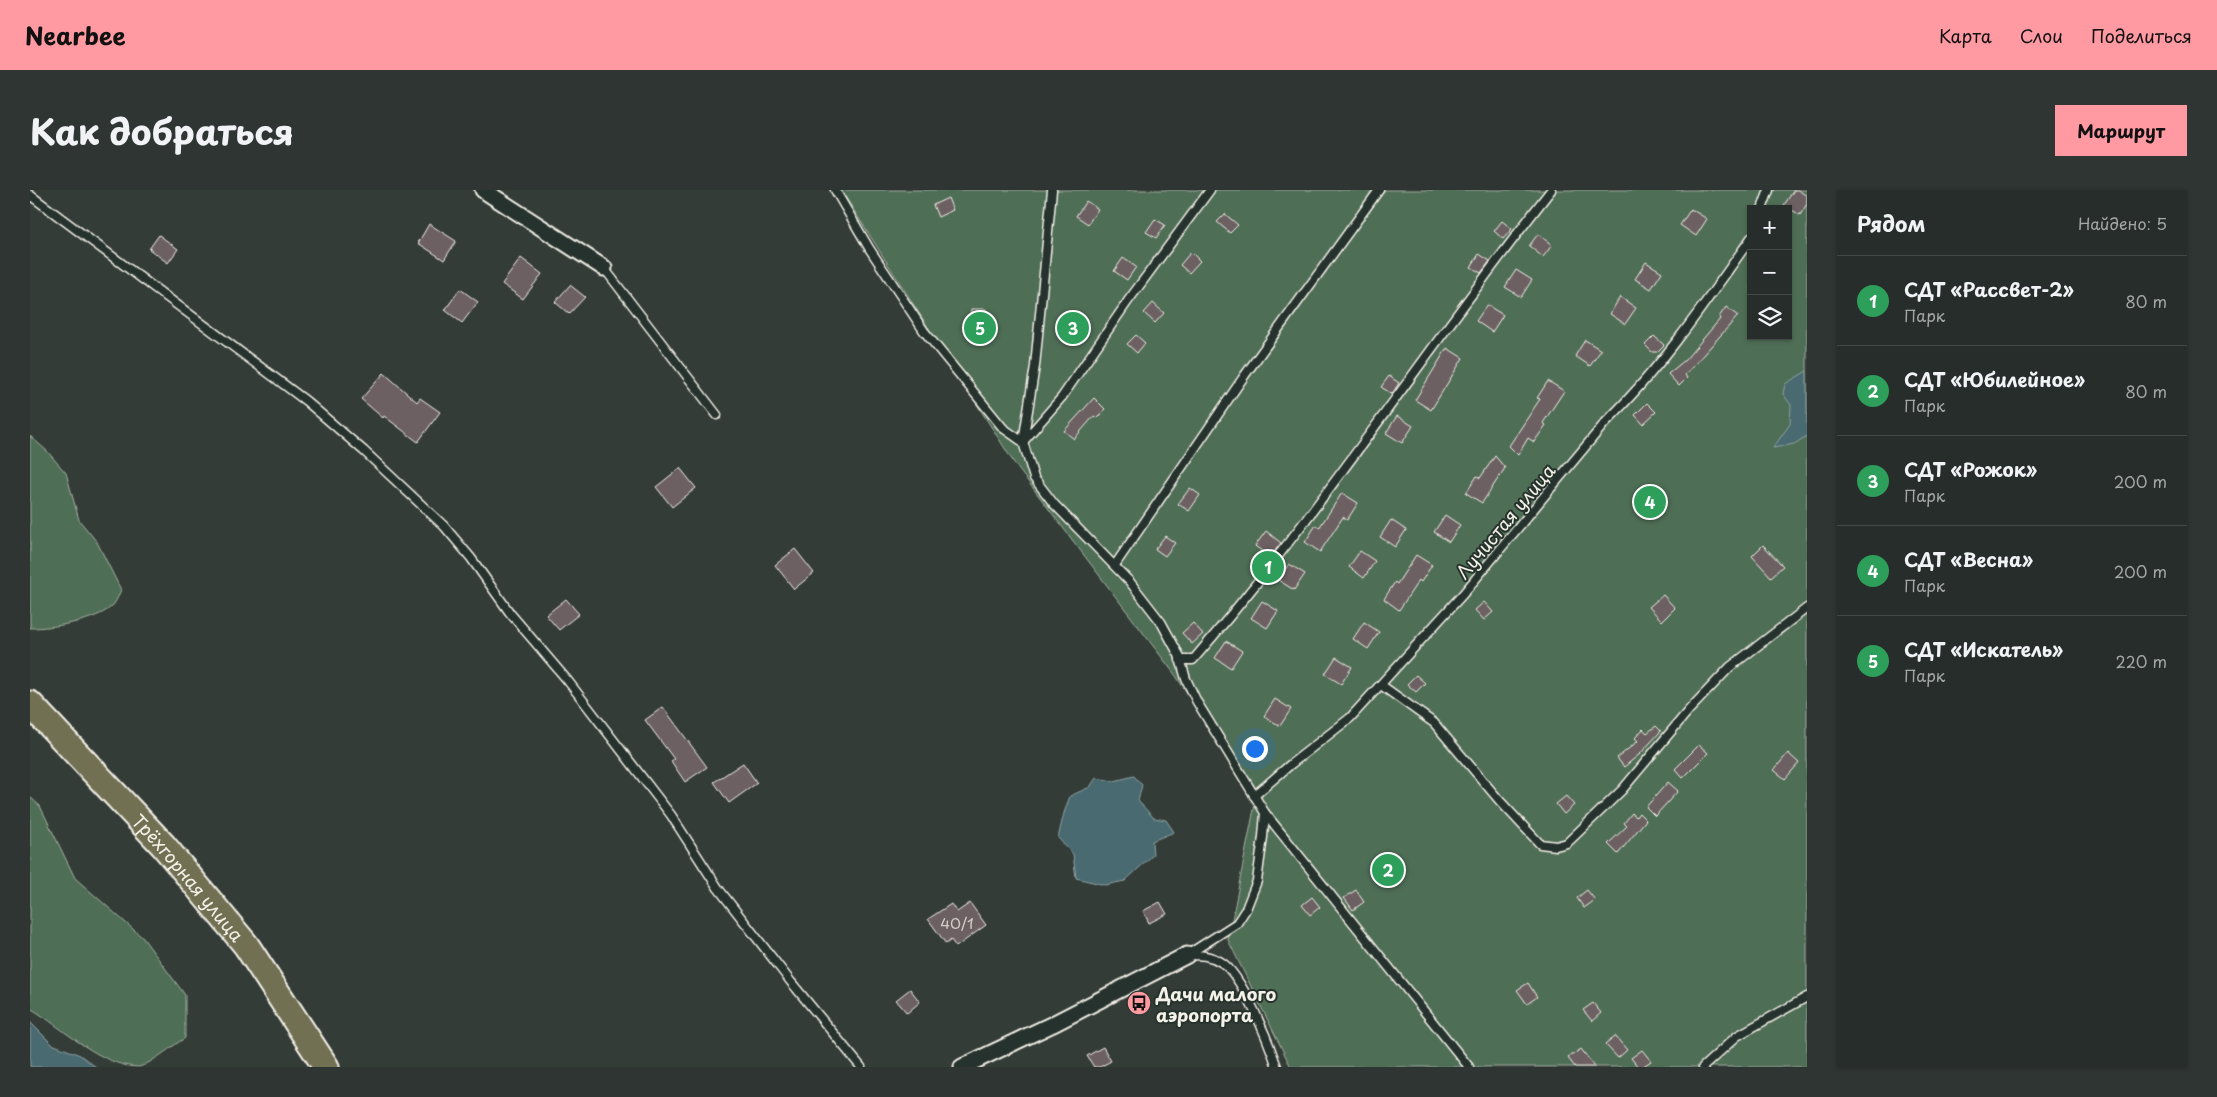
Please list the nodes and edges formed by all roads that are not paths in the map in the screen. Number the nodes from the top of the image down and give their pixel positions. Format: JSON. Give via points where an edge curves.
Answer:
{"nodes":[{"id":1,"x":484,"y":190,"type":"edge"},
{"id":2,"x":835,"y":190,"type":"edge"},
{"id":3,"x":1052,"y":190,"type":"edge"},
{"id":4,"x":1210,"y":190,"type":"edge"},
{"id":5,"x":1379,"y":190,"type":"edge"},
{"id":6,"x":1551,"y":190,"type":"edge"},
{"id":7,"x":1769,"y":190,"type":"edge"},
{"id":8,"x":30,"y":195,"type":"edge"},
{"id":9,"x":1763,"y":205,"type":"edge"},
{"id":10,"x":1747,"y":244,"type":"edge"},
{"id":11,"x":604,"y":268,"type":"joint"},
{"id":12,"x":716,"y":416,"type":"dead end"},
{"id":13,"x":1023,"y":442,"type":"junction"},
{"id":14,"x":1115,"y":565,"type":"junction"},
{"id":15,"x":1807,"y":608,"type":"edge"},
{"id":16,"x":1180,"y":660,"type":"junction"},
{"id":17,"x":1381,"y":685,"type":"junction"},
{"id":18,"x":30,"y":704,"type":"edge"},
{"id":19,"x":1254,"y":796,"type":"junction"},
{"id":20,"x":1265,"y":813,"type":"junction"},
{"id":21,"x":1187,"y":954,"type":"junction"},
{"id":22,"x":1807,"y":997,"type":"edge"},
{"id":23,"x":326,"y":1067,"type":"edge"},
{"id":24,"x":861,"y":1067,"type":"edge"},
{"id":25,"x":962,"y":1067,"type":"edge"},
{"id":26,"x":1276,"y":1067,"type":"edge"},
{"id":27,"x":1469,"y":1067,"type":"edge"},
{"id":28,"x":1702,"y":1067,"type":"edge"}],
"edges":[{"from":1,"to":11,"type":"street"},
{"from":2,"to":13,"type":"lane","via":[[924,331],[1003,428]]},
{"from":3,"to":13,"type":"lane","via":[[1035,366]]},
{"from":4,"to":13,"type":"lane","via":[[1062,397]]},
{"from":5,"to":14,"type":"lane","via":[[1245,375]]},
{"from":6,"to":16,"type":"lane","via":[[1228,620],[1194,660]]},
{"from":7,"to":9,"type":"lane"},
{"from":8,"to":24,"type":"lane","via":[[306,401],[444,526],[671,815],[718,888]]},
{"from":10,"to":17,"type":"lane","name":"Лучистая улица","via":[[1695,317],[1627,401]]},
{"from":11,"to":12,"type":"lane"},
{"from":13,"to":14,"type":"lane","via":[[1034,478],[1054,504]]},
{"from":14,"to":16,"type":"lane","via":[[1161,622]]},
{"from":15,"to":17,"type":"lane","via":[[1730,667],[1688,710],[1622,790],[1567,842],[1556,846],[1540,844],[1434,723]]},
{"from":16,"to":19,"type":"lane","via":[[1197,702]]},
{"from":17,"to":19,"type":"lane","name":"Лучистая улица","via":[[1350,718]]},
{"from":18,"to":23,"type":"highway","name":"Трёхгорная улица","via":[[162,845],[246,945]]},
{"from":19,"to":20,"type":"lane"},
{"from":20,"to":21,"type":"lane","via":[[1257,881],[1246,909],[1237,923]]},
{"from":20,"to":27,"type":"lane"},
{"from":21,"to":25,"type":"street"},
{"from":21,"to":26,"type":"lane","via":[[1206,955],[1222,962],[1232,973],[1257,1016]]},
{"from":22,"to":28,"type":"lane","via":[[1737,1036]]}]}
